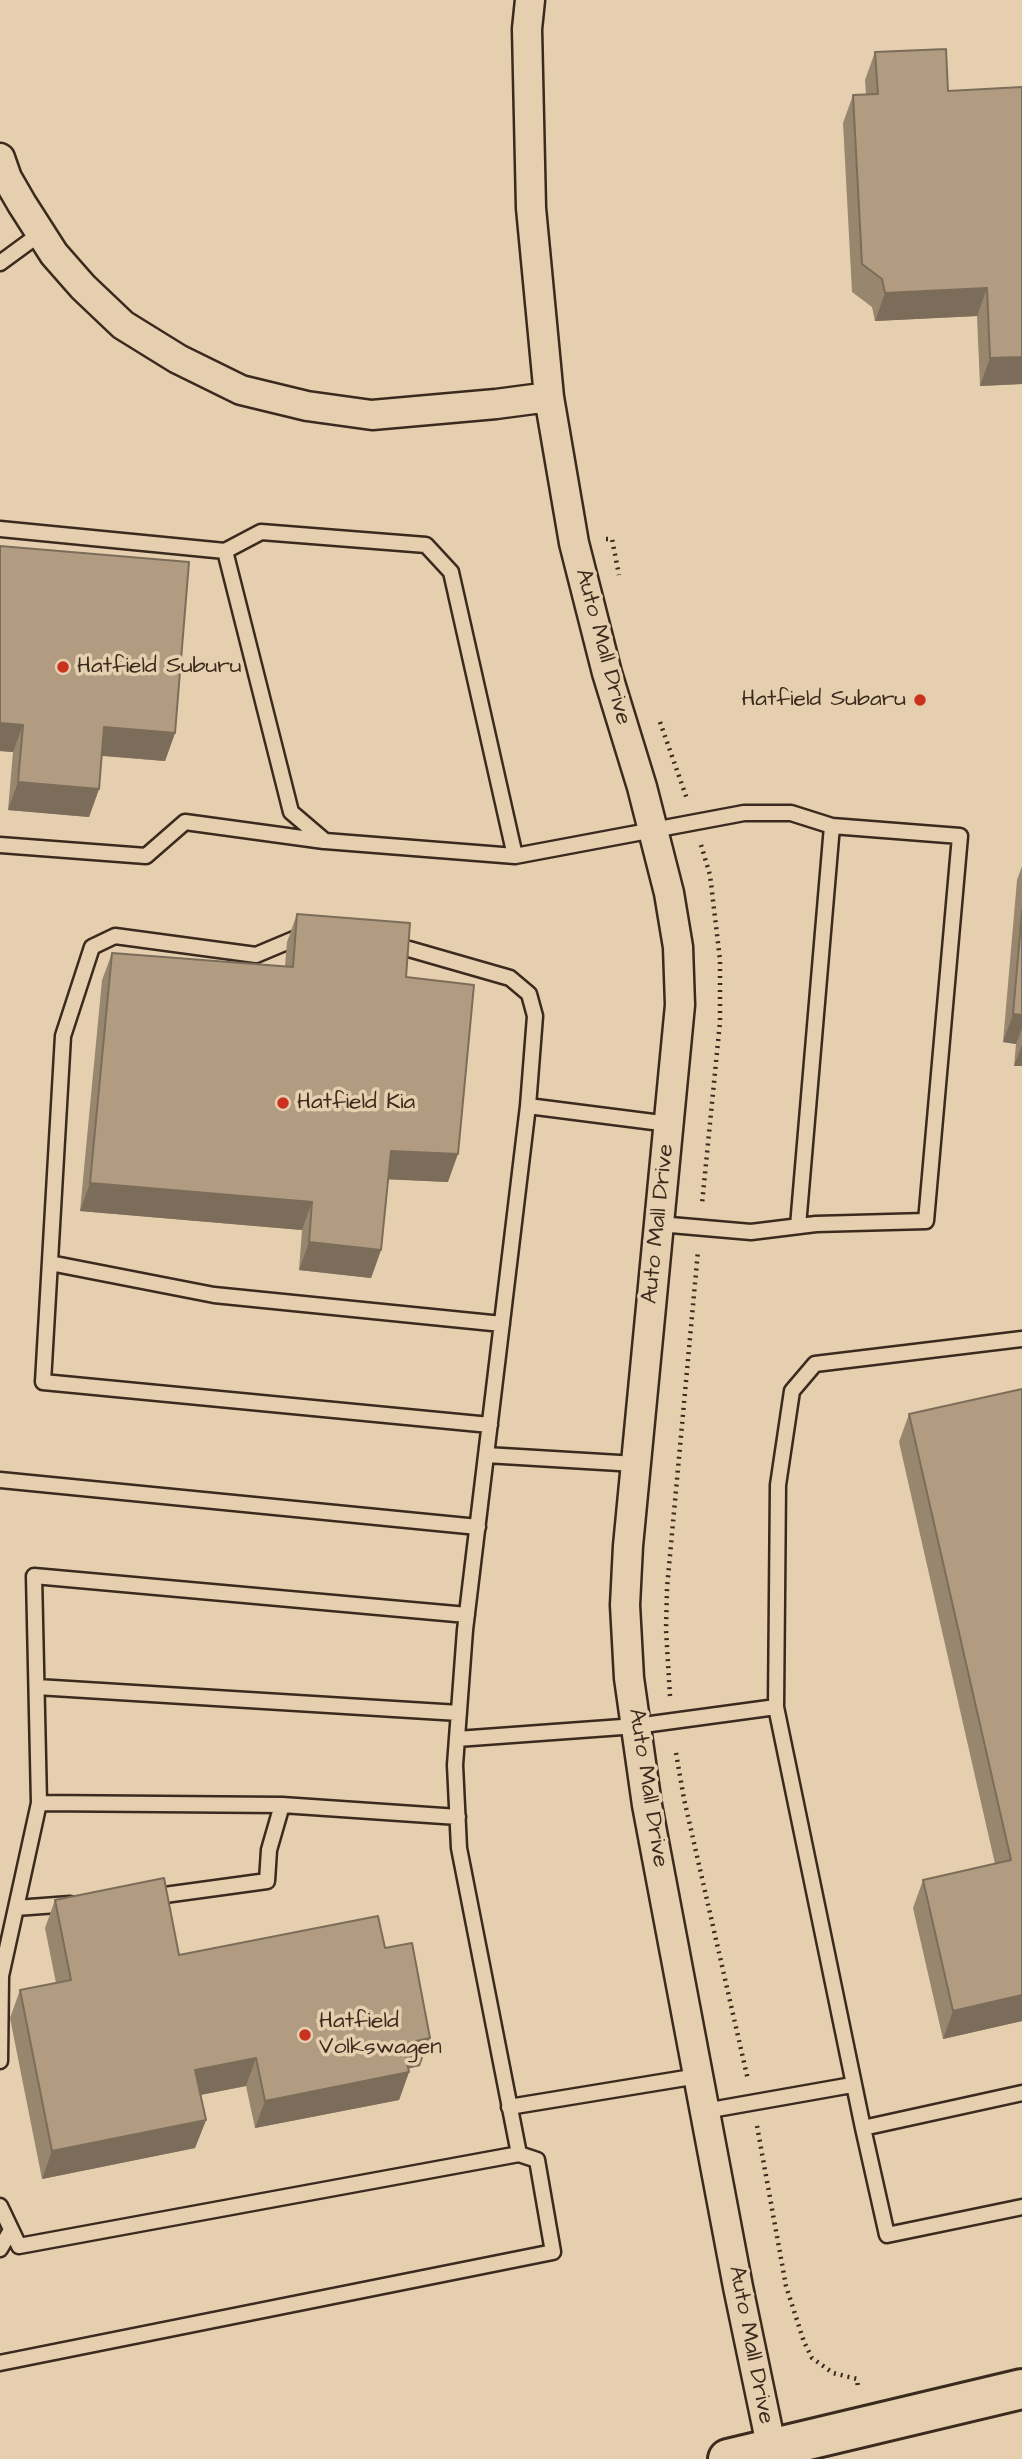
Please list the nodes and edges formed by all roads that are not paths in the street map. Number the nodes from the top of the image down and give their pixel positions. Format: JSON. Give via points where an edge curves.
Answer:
{"nodes":[{"id":1,"x":530,"y":0,"type":"edge"},
{"id":2,"x":0,"y":158,"type":"edge"},
{"id":3,"x":41,"y":233,"type":"junction"},
{"id":4,"x":0,"y":263,"type":"edge"},
{"id":5,"x":549,"y":397,"type":"junction"},
{"id":6,"x":0,"y":530,"type":"edge"},
{"id":7,"x":225,"y":551,"type":"junction"},
{"id":8,"x":832,"y":826,"type":"junction"},
{"id":9,"x":652,"y":830,"type":"junction"},
{"id":10,"x":325,"y":841,"type":"junction"},
{"id":11,"x":0,"y":845,"type":"edge"},
{"id":12,"x":515,"y":856,"type":"junction"},
{"id":13,"x":316,"y":936,"type":"edge"},
{"id":14,"x":383,"y":945,"type":"edge"},
{"id":15,"x":528,"y":1106,"type":"junction"},
{"id":16,"x":669,"y":1124,"type":"junction"},
{"id":17,"x":659,"y":1224,"type":"junction"},
{"id":18,"x":798,"y":1226,"type":"junction"},
{"id":19,"x":50,"y":1263,"type":"junction"},
{"id":20,"x":502,"y":1324,"type":"junction"},
{"id":21,"x":1022,"y":1339,"type":"edge"},
{"id":22,"x":490,"y":1425,"type":"junction"},
{"id":23,"x":486,"y":1455,"type":"junction"},
{"id":24,"x":636,"y":1464,"type":"junction"},
{"id":25,"x":0,"y":1479,"type":"edge"},
{"id":26,"x":478,"y":1527,"type":"junction"},
{"id":27,"x":467,"y":1615,"type":"junction"},
{"id":28,"x":37,"y":1687,"type":"junction"},
{"id":29,"x":776,"y":1707,"type":"junction"},
{"id":30,"x":459,"y":1713,"type":"junction"},
{"id":31,"x":636,"y":1726,"type":"junction"},
{"id":32,"x":457,"y":1739,"type":"junction"},
{"id":33,"x":39,"y":1803,"type":"junction"},
{"id":34,"x":282,"y":1805,"type":"junction"},
{"id":35,"x":458,"y":1817,"type":"junction"},
{"id":36,"x":131,"y":1898,"type":"edge"},
{"id":37,"x":80,"y":1903,"type":"edge"},
{"id":38,"x":16,"y":1908,"type":"junction"},
{"id":39,"x":0,"y":2061,"type":"edge"},
{"id":40,"x":698,"y":2076,"type":"junction"},
{"id":41,"x":852,"y":2085,"type":"junction"},
{"id":42,"x":1022,"y":2093,"type":"edge"},
{"id":43,"x":509,"y":2107,"type":"junction"},
{"id":44,"x":705,"y":2110,"type":"junction"},
{"id":45,"x":863,"y":2128,"type":"junction"},
{"id":46,"x":519,"y":2154,"type":"junction"},
{"id":47,"x":0,"y":2206,"type":"edge"},
{"id":48,"x":1022,"y":2207,"type":"edge"},
{"id":49,"x":11,"y":2230,"type":"junction"},
{"id":50,"x":0,"y":2249,"type":"edge"},
{"id":51,"x":0,"y":2362,"type":"edge"},
{"id":52,"x":1022,"y":2389,"type":"edge"},
{"id":53,"x":772,"y":2455,"type":"edge"},
{"id":54,"x":729,"y":2459,"type":"edge"}],
"edges":[{"from":1,"to":5,"type":"street","name":"Auto Mall Drive","via":[[531,208]]},
{"from":2,"to":3,"type":"street"},
{"from":3,"to":4,"type":"lane"},
{"from":3,"to":5,"type":"street","via":[[76,279],[123,325],[241,390],[372,415]]},
{"from":5,"to":9,"type":"street","name":"Auto Mall Drive","via":[[574,543]]},
{"from":6,"to":7,"type":"lane"},
{"from":7,"to":10,"type":"lane","via":[[291,813]]},
{"from":7,"to":12,"type":"lane","via":[[261,532],[426,545],[451,572]]},
{"from":8,"to":9,"type":"lane","via":[[791,813],[744,813]]},
{"from":8,"to":18,"type":"lane"},
{"from":8,"to":18,"type":"lane","via":[[960,836],[926,1221]]},
{"from":9,"to":12,"type":"lane"},
{"from":9,"to":16,"type":"street","name":"Auto Mall Drive","via":[[678,947],[680,1005]]},
{"from":10,"to":11,"type":"lane","via":[[185,822],[146,856]]},
{"from":10,"to":12,"type":"lane"},
{"from":13,"to":19,"type":"lane","via":[[303,934],[256,956],[115,936],[92,947],[63,1036]]},
{"from":14,"to":15,"type":"lane","via":[[510,978],[530,994],[535,1016]]},
{"from":15,"to":16,"type":"lane"},
{"from":15,"to":20,"type":"lane"},
{"from":16,"to":17,"type":"street","name":"Auto Mall Drive"},
{"from":17,"to":18,"type":"lane","via":[[751,1232]]},
{"from":17,"to":24,"type":"street","name":"Auto Mall Drive"},
{"from":19,"to":20,"type":"lane","via":[[214,1295]]},
{"from":19,"to":22,"type":"lane","via":[[43,1382]]},
{"from":20,"to":22,"type":"lane"},
{"from":21,"to":29,"type":"lane","via":[[815,1364],[792,1391],[778,1485]]},
{"from":22,"to":23,"type":"lane"},
{"from":23,"to":24,"type":"lane"},
{"from":23,"to":26,"type":"lane"},
{"from":24,"to":31,"type":"street","name":"Auto Mall Drive","via":[[625,1605]]},
{"from":25,"to":26,"type":"lane"},
{"from":26,"to":27,"type":"lane"},
{"from":27,"to":28,"type":"lane","via":[[34,1576]]},
{"from":27,"to":30,"type":"lane"},
{"from":28,"to":30,"type":"lane"},
{"from":28,"to":33,"type":"lane"},
{"from":29,"to":31,"type":"lane"},
{"from":29,"to":41,"type":"lane"},
{"from":30,"to":32,"type":"lane"},
{"from":31,"to":32,"type":"lane"},
{"from":31,"to":40,"type":"street","name":"Auto Mall Drive"},
{"from":32,"to":35,"type":"lane"},
{"from":33,"to":34,"type":"lane"},
{"from":33,"to":38,"type":"lane"},
{"from":34,"to":35,"type":"lane"},
{"from":34,"to":36,"type":"lane","via":[[267,1881]]},
{"from":35,"to":43,"type":"lane","via":[[459,1847]]},
{"from":37,"to":38,"type":"lane"},
{"from":38,"to":39,"type":"lane","via":[[1,1976]]},
{"from":40,"to":43,"type":"lane"},
{"from":40,"to":44,"type":"street","name":"Auto Mall Drive"},
{"from":41,"to":44,"type":"lane"},
{"from":41,"to":45,"type":"lane"},
{"from":42,"to":45,"type":"lane"},
{"from":43,"to":46,"type":"lane"},
{"from":44,"to":53,"type":"street","name":"Auto Mall Drive"},
{"from":45,"to":48,"type":"lane","via":[[887,2235]]},
{"from":46,"to":49,"type":"lane","via":[[19,2246]]},
{"from":46,"to":51,"type":"lane","via":[[537,2160],[553,2252]]},
{"from":47,"to":49,"type":"lane"},
{"from":49,"to":50,"type":"lane"},
{"from":52,"to":53,"type":"main road"},
{"from":53,"to":54,"type":"main road"}]}
